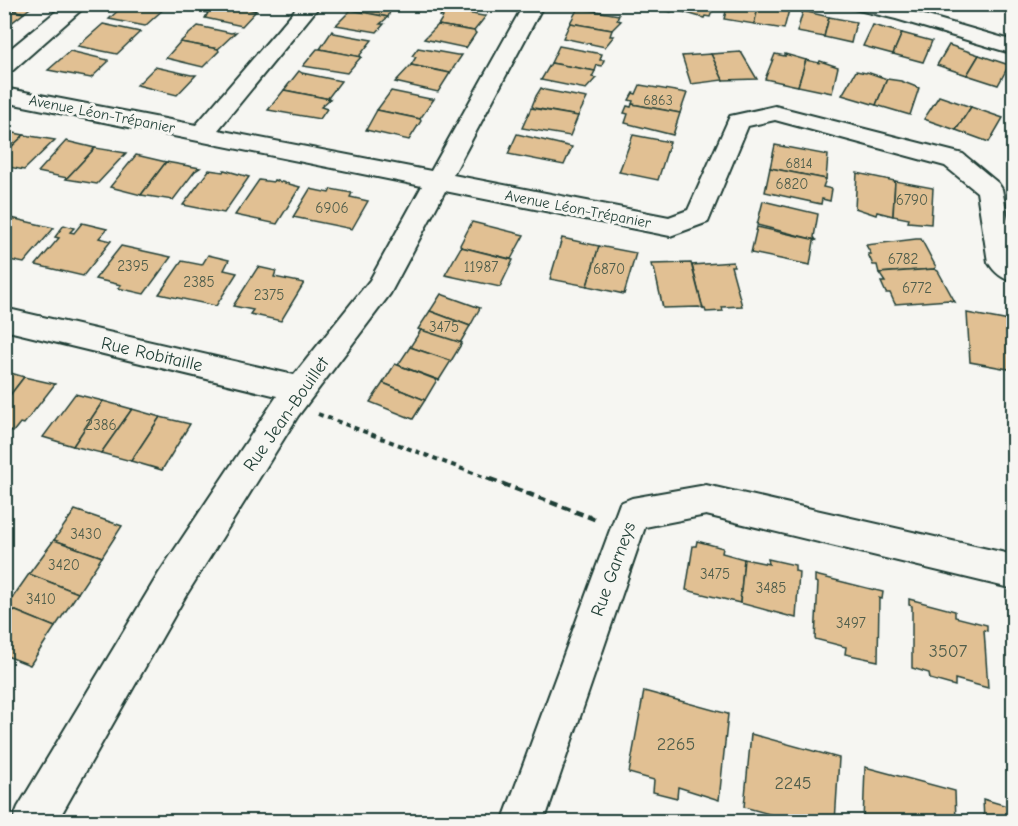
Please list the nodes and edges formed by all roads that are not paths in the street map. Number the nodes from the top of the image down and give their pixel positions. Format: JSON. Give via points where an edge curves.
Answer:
{"nodes":[{"id":1,"x":78,"y":4,"type":"edge"},
{"id":2,"x":311,"y":4,"type":"edge"},
{"id":3,"x":534,"y":4,"type":"edge"},
{"id":4,"x":857,"y":4,"type":"edge"},
{"id":5,"x":902,"y":9,"type":"edge"},
{"id":6,"x":1014,"y":48,"type":"edge"},
{"id":7,"x":4,"y":66,"type":"edge"},
{"id":8,"x":4,"y":95,"type":"edge"},
{"id":9,"x":202,"y":133,"type":"junction"},
{"id":10,"x":436,"y":180,"type":"junction"},
{"id":11,"x":1014,"y":272,"type":"edge"},
{"id":12,"x":4,"y":319,"type":"edge"},
{"id":13,"x":294,"y":396,"type":"junction"},
{"id":14,"x":1014,"y":572,"type":"edge"},
{"id":15,"x":33,"y":822,"type":"edge"},
{"id":16,"x":522,"y":822,"type":"edge"}],
"edges":[{"from":1,"to":7,"type":"street"},
{"from":2,"to":9,"type":"street"},
{"from":3,"to":10,"type":"street","name":"Rue Jean-Bouillet"},
{"from":4,"to":5,"type":"street"},
{"from":5,"to":6,"type":"street"},
{"from":8,"to":9,"type":"street","name":"Avenue Léon-Trépanier"},
{"from":9,"to":10,"type":"street","name":"Avenue Léon-Trépanier"},
{"from":10,"to":11,"type":"street","name":"Avenue Léon-Trépanier","via":[[670,228],[699,216],[738,121],[775,113],[954,160],[989,189],[1002,262]]},
{"from":10,"to":13,"type":"street","name":"Rue Jean-Bouillet","via":[[380,287]]},
{"from":12,"to":13,"type":"street","name":"Rue Robitaille"},
{"from":13,"to":15,"type":"street","name":"Rue Jean-Bouillet","via":[[172,585]]},
{"from":14,"to":16,"type":"street","name":"Rue Garneys","via":[[706,500],[632,514]]}]}
